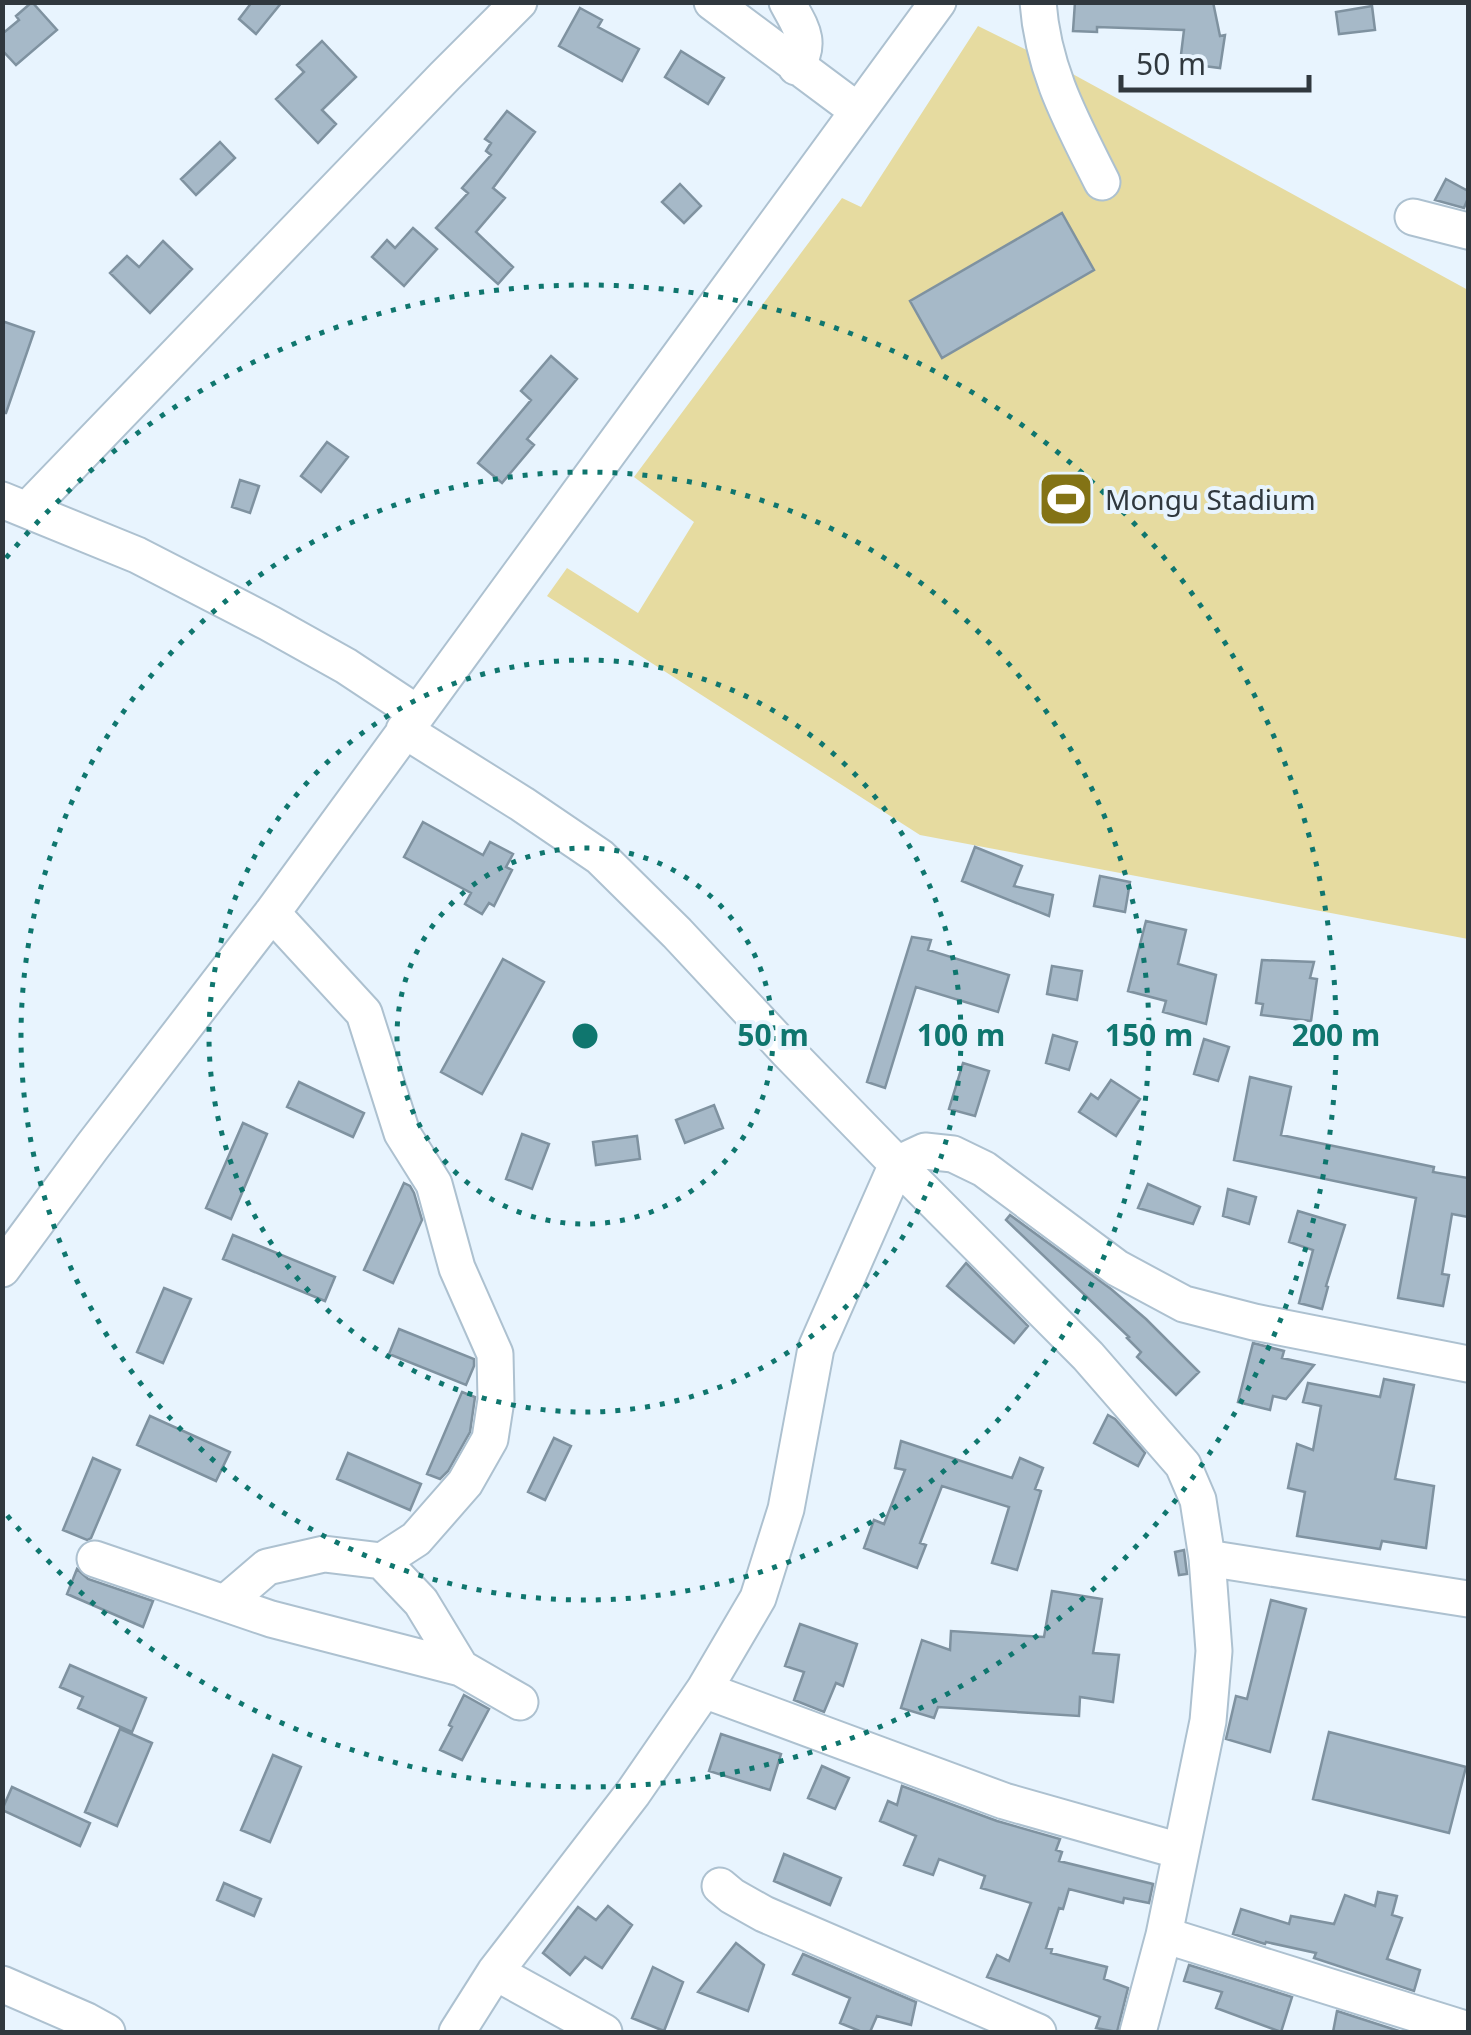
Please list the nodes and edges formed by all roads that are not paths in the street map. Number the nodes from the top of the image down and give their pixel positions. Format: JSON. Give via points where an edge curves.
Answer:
{"nodes":[{"id":1,"x":519,"y":2,"type":"edge"},
{"id":2,"x":712,"y":2,"type":"edge"},
{"id":3,"x":787,"y":2,"type":"edge"},
{"id":4,"x":938,"y":2,"type":"edge"},
{"id":5,"x":1038,"y":2,"type":"edge"},
{"id":6,"x":796,"y":67,"type":"junction"},
{"id":7,"x":858,"y":112,"type":"junction"},
{"id":8,"x":1102,"y":182,"type":"dead end"},
{"id":9,"x":1413,"y":217,"type":"dead end"},
{"id":10,"x":1468,"y":232,"type":"edge"},
{"id":11,"x":15,"y":504,"type":"edge"},
{"id":12,"x":410,"y":722,"type":"junction"},
{"id":13,"x":272,"y":914,"type":"junction"},
{"id":14,"x":897,"y":1164,"type":"junction"},
{"id":15,"x":2,"y":1269,"type":"edge"},
{"id":16,"x":1468,"y":1364,"type":"edge"},
{"id":17,"x":1207,"y":1558,"type":"junction"},
{"id":18,"x":94,"y":1559,"type":"dead end"},
{"id":19,"x":382,"y":1561,"type":"junction"},
{"id":20,"x":1468,"y":1599,"type":"edge"},
{"id":21,"x":224,"y":1603,"type":"junction"},
{"id":22,"x":460,"y":1668,"type":"junction"},
{"id":23,"x":704,"y":1690,"type":"junction"},
{"id":24,"x":520,"y":1702,"type":"dead end"},
{"id":25,"x":1180,"y":1851,"type":"junction"},
{"id":26,"x":720,"y":1886,"type":"dead end"},
{"id":27,"x":1164,"y":1935,"type":"junction"},
{"id":28,"x":494,"y":1972,"type":"junction"},
{"id":29,"x":2,"y":1984,"type":"edge"},
{"id":30,"x":1468,"y":2030,"type":"edge"},
{"id":31,"x":107,"y":2032,"type":"edge"},
{"id":32,"x":457,"y":2032,"type":"edge"},
{"id":33,"x":604,"y":2032,"type":"edge"},
{"id":34,"x":1038,"y":2032,"type":"edge"},
{"id":35,"x":1138,"y":2032,"type":"edge"}],
"edges":[{"from":1,"to":11,"type":"street"},
{"from":2,"to":6,"type":"street"},
{"from":3,"to":6,"type":"street","via":[[804,34],[805,54]]},
{"from":4,"to":7,"type":"street"},
{"from":5,"to":8,"type":"street","via":[[1060,99]]},
{"from":6,"to":7,"type":"street"},
{"from":7,"to":12,"type":"street"},
{"from":9,"to":10,"type":"street"},
{"from":11,"to":12,"type":"street","via":[[270,622],[346,666]]},
{"from":12,"to":13,"type":"street"},
{"from":12,"to":14,"type":"street","via":[[600,857]]},
{"from":13,"to":15,"type":"street"},
{"from":13,"to":19,"type":"street","via":[[364,1012],[402,1133],[434,1184],[457,1268],[495,1354],[490,1439],[465,1483],[416,1539]]},
{"from":14,"to":16,"type":"street","via":[[925,1151],[953,1154],[984,1169],[1117,1268],[1184,1304]]},
{"from":14,"to":17,"type":"street","via":[[1088,1356],[1183,1465],[1198,1500]]},
{"from":14,"to":23,"type":"street","via":[[816,1348],[786,1509],[758,1598]]},
{"from":17,"to":20,"type":"street"},
{"from":17,"to":25,"type":"street","via":[[1214,1651]]},
{"from":18,"to":21,"type":"street"},
{"from":19,"to":21,"type":"street","via":[[324,1554],[268,1566]]},
{"from":19,"to":22,"type":"street","via":[[421,1602]]},
{"from":21,"to":22,"type":"street"},
{"from":22,"to":24,"type":"street"},
{"from":23,"to":25,"type":"street","via":[[1004,1801]]},
{"from":23,"to":28,"type":"street"},
{"from":25,"to":27,"type":"street"},
{"from":26,"to":34,"type":"street","via":[[764,1914]]},
{"from":27,"to":30,"type":"street"},
{"from":27,"to":35,"type":"street"},
{"from":28,"to":32,"type":"street"},
{"from":28,"to":33,"type":"street"},
{"from":29,"to":31,"type":"street"}]}
